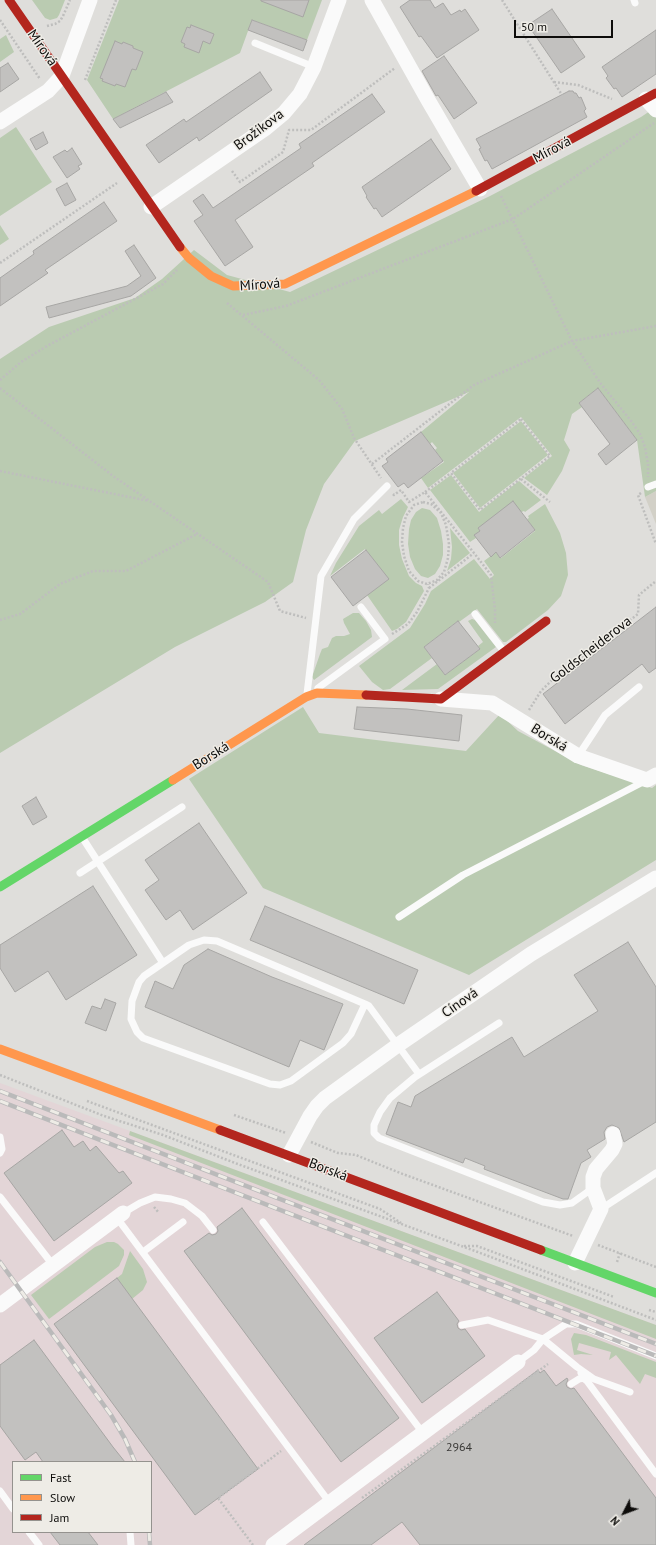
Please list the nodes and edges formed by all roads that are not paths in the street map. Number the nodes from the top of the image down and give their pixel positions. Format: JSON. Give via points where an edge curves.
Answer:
{"nodes":[{"id":1,"x":9,"y":0,"type":"edge"},
{"id":2,"x":90,"y":0,"type":"edge"},
{"id":3,"x":339,"y":0,"type":"edge"},
{"id":4,"x":372,"y":0,"type":"edge"},
{"id":5,"x":255,"y":43,"type":"dead end"},
{"id":6,"x":314,"y":67,"type":"junction"},
{"id":7,"x":62,"y":76,"type":"junction"},
{"id":8,"x":649,"y":101,"type":"edge"},
{"id":9,"x":0,"y":122,"type":"edge"},
{"id":10,"x":480,"y":189,"type":"junction"},
{"id":11,"x":151,"y":207,"type":"junction"},
{"id":12,"x":656,"y":484,"type":"edge"},
{"id":13,"x":387,"y":486,"type":"road end"},
{"id":14,"x":648,"y":487,"type":"road end"},
{"id":15,"x":361,"y":607,"type":"dead end"},
{"id":16,"x":475,"y":614,"type":"dead end"},
{"id":17,"x":546,"y":620,"type":"dead end"},
{"id":18,"x":505,"y":652,"type":"junction"},
{"id":19,"x":639,"y":687,"type":"dead end"},
{"id":20,"x":306,"y":697,"type":"junction"},
{"id":21,"x":441,"y":699,"type":"junction"},
{"id":22,"x":578,"y":756,"type":"junction"},
{"id":23,"x":652,"y":778,"type":"edge"},
{"id":24,"x":182,"y":807,"type":"dead end"},
{"id":25,"x":81,"y":836,"type":"junction"},
{"id":26,"x":97,"y":861,"type":"junction"},
{"id":27,"x":80,"y":873,"type":"dead end"},
{"id":28,"x":656,"y":878,"type":"edge"},
{"id":29,"x":0,"y":887,"type":"edge"},
{"id":30,"x":399,"y":918,"type":"dead end"},
{"id":31,"x":163,"y":963,"type":"junction"},
{"id":32,"x":365,"y":1004,"type":"junction"},
{"id":33,"x":500,"y":1023,"type":"dead end"},
{"id":34,"x":398,"y":1046,"type":"junction"},
{"id":35,"x":0,"y":1049,"type":"edge"},
{"id":36,"x":419,"y":1074,"type":"junction"},
{"id":37,"x":613,"y":1134,"type":"dead end"},
{"id":38,"x":0,"y":1137,"type":"edge"},
{"id":39,"x":0,"y":1153,"type":"edge"},
{"id":40,"x":289,"y":1155,"type":"junction"},
{"id":41,"x":656,"y":1173,"type":"edge"},
{"id":42,"x":593,"y":1188,"type":"junction"},
{"id":43,"x":0,"y":1197,"type":"edge"},
{"id":44,"x":601,"y":1209,"type":"junction"},
{"id":45,"x":120,"y":1216,"type":"junction"},
{"id":46,"x":183,"y":1222,"type":"dead end"},
{"id":47,"x":263,"y":1222,"type":"dead end"},
{"id":48,"x":213,"y":1230,"type":"dead end"},
{"id":49,"x":143,"y":1252,"type":"junction"},
{"id":50,"x":575,"y":1263,"type":"junction"},
{"id":51,"x":53,"y":1266,"type":"junction"},
{"id":52,"x":656,"y":1293,"type":"edge"},
{"id":53,"x":0,"y":1305,"type":"edge"},
{"id":54,"x":462,"y":1325,"type":"dead end"},
{"id":55,"x":543,"y":1339,"type":"junction"},
{"id":56,"x":656,"y":1356,"type":"edge"},
{"id":57,"x":518,"y":1362,"type":"joint"},
{"id":58,"x":577,"y":1367,"type":"junction"},
{"id":59,"x":587,"y":1381,"type":"junction"},
{"id":60,"x":571,"y":1384,"type":"dead end"},
{"id":61,"x":630,"y":1392,"type":"dead end"},
{"id":62,"x":423,"y":1433,"type":"junction"},
{"id":63,"x":656,"y":1474,"type":"edge"},
{"id":64,"x":0,"y":1491,"type":"edge"},
{"id":65,"x":330,"y":1503,"type":"junction"},
{"id":66,"x":12,"y":1508,"type":"edge"},
{"id":67,"x":31,"y":1533,"type":"edge"},
{"id":68,"x":130,"y":1533,"type":"edge"},
{"id":69,"x":39,"y":1545,"type":"edge"},
{"id":70,"x":131,"y":1545,"type":"edge"},
{"id":71,"x":274,"y":1545,"type":"edge"}],
"edges":[{"from":1,"to":7,"type":"street","name":"Mírová"},
{"from":2,"to":7,"type":"street"},
{"from":3,"to":6,"type":"street","name":"Brožíkova"},
{"from":4,"to":10,"type":"street"},
{"from":5,"to":6,"type":"lane"},
{"from":6,"to":11,"type":"street","name":"Brožíkova","via":[[300,94],[284,113]]},
{"from":7,"to":9,"type":"street","via":[[48,91]]},
{"from":7,"to":11,"type":"street","name":"Mírová"},
{"from":8,"to":10,"type":"street","name":"Mírová"},
{"from":10,"to":11,"type":"street","name":"Mírová","via":[[285,284],[233,286],[211,276],[189,258]]},
{"from":12,"to":14,"type":"lane"},
{"from":13,"to":20,"type":"lane","via":[[354,519],[321,576]]},
{"from":15,"to":20,"type":"lane","via":[[385,639]]},
{"from":16,"to":18,"type":"lane"},
{"from":17,"to":18,"type":"street"},
{"from":18,"to":21,"type":"street"},
{"from":19,"to":22,"type":"lane","via":[[604,715]]},
{"from":20,"to":21,"type":"street","name":"Borská","via":[[317,693],[333,693]]},
{"from":20,"to":25,"type":"street","name":"Borská"},
{"from":21,"to":22,"type":"street","name":"Borská","via":[[492,702]]},
{"from":22,"to":23,"type":"street","name":"Borská"},
{"from":23,"to":30,"type":"lane","via":[[463,875]]},
{"from":24,"to":26,"type":"lane"},
{"from":25,"to":26,"type":"lane"},
{"from":25,"to":29,"type":"street","name":"Borská"},
{"from":26,"to":27,"type":"lane"},
{"from":26,"to":31,"type":"lane"},
{"from":28,"to":34,"type":"street","name":"Cínová","via":[[531,954]]},
{"from":31,"to":32,"type":"lane","via":[[189,944],[204,940],[217,941]]},
{"from":31,"to":32,"type":"lane","via":[[138,982],[132,1001],[131,1019],[137,1032],[143,1038],[270,1084],[280,1085],[291,1081],[344,1043]]},
{"from":32,"to":34,"type":"lane"},
{"from":33,"to":36,"type":"lane"},
{"from":34,"to":36,"type":"lane"},
{"from":34,"to":40,"type":"street","name":"Cínová","via":[[317,1106]]},
{"from":35,"to":40,"type":"street","name":"Borská"},
{"from":36,"to":42,"type":"lane","via":[[390,1098],[380,1112],[374,1125],[374,1133],[379,1138],[543,1202],[560,1205],[572,1203]]},
{"from":37,"to":42,"type":"street","via":[[615,1144],[592,1177]]},
{"from":38,"to":39,"type":"lane"},
{"from":40,"to":50,"type":"street","name":"Borská"},
{"from":41,"to":44,"type":"lane"},
{"from":42,"to":44,"type":"street"},
{"from":43,"to":51,"type":"lane"},
{"from":44,"to":50,"type":"street"},
{"from":45,"to":48,"type":"lane","via":[[140,1203],[156,1197],[171,1199],[185,1203],[202,1216]]},
{"from":45,"to":49,"type":"lane"},
{"from":45,"to":51,"type":"street"},
{"from":46,"to":49,"type":"lane"},
{"from":47,"to":62,"type":"lane"},
{"from":49,"to":65,"type":"lane"},
{"from":50,"to":52,"type":"street","name":"Borská"},
{"from":51,"to":53,"type":"street"},
{"from":54,"to":55,"type":"lane","via":[[488,1320]]},
{"from":55,"to":56,"type":"lane","via":[[566,1324],[576,1324]]},
{"from":55,"to":57,"type":"lane","via":[[534,1350]]},
{"from":55,"to":58,"type":"lane"},
{"from":57,"to":62,"type":"street"},
{"from":58,"to":59,"type":"lane"},
{"from":58,"to":61,"type":"lane","via":[[594,1379]]},
{"from":59,"to":60,"type":"lane","via":[[579,1378]]},
{"from":59,"to":63,"type":"lane"},
{"from":62,"to":65,"type":"street"},
{"from":64,"to":66,"type":"lane"},
{"from":65,"to":71,"type":"street"},
{"from":67,"to":69,"type":"lane"},
{"from":68,"to":70,"type":"lane"}]}
